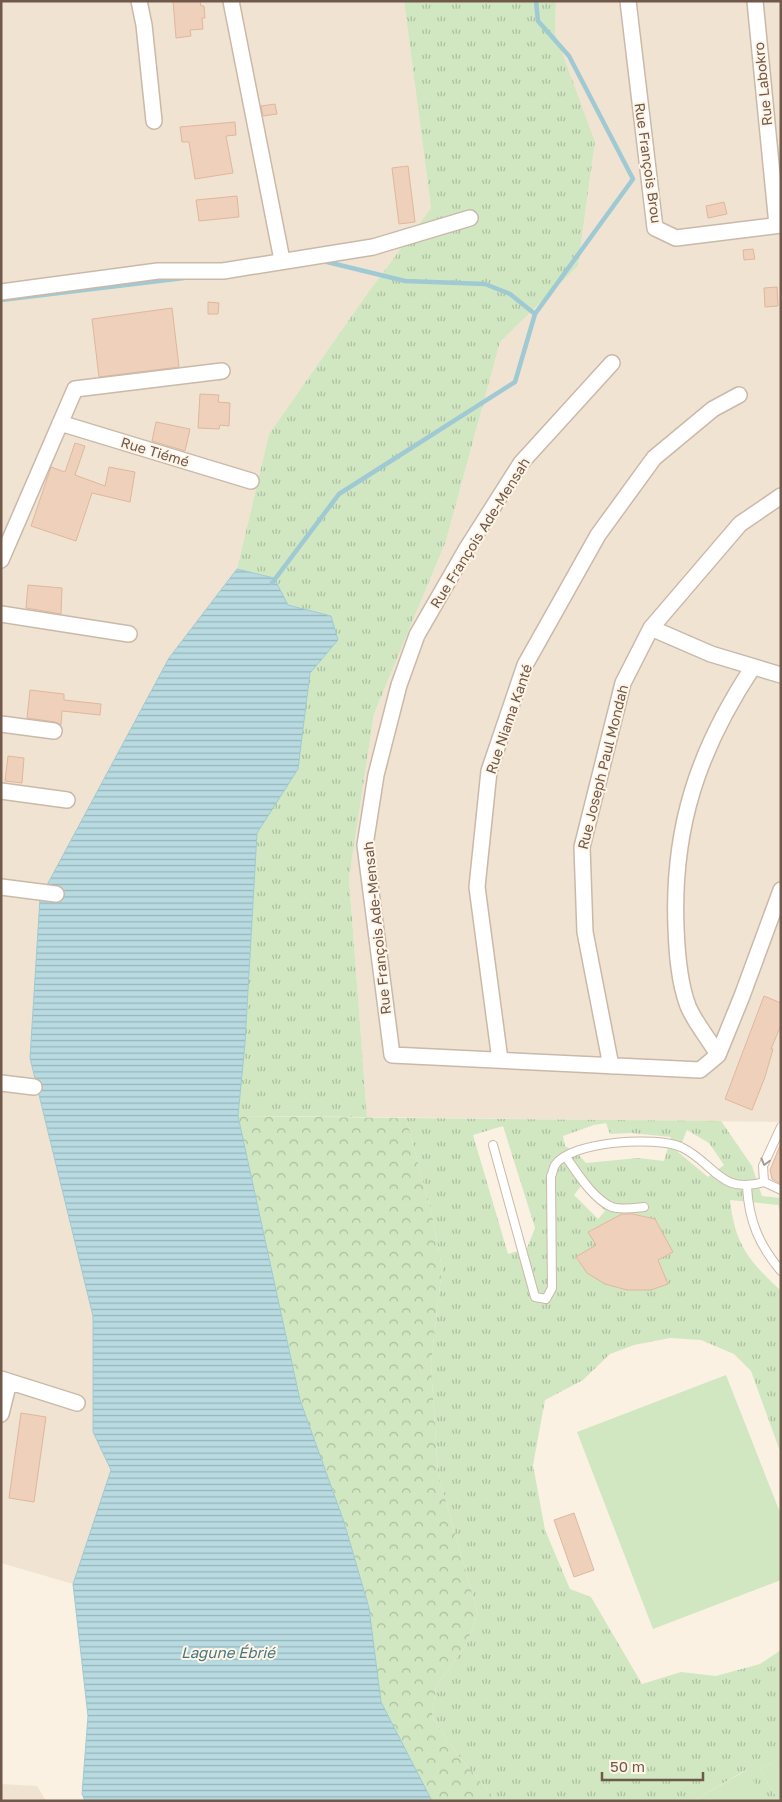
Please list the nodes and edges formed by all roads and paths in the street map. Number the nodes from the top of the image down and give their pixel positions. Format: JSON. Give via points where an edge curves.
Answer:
{"nodes":[{"id":1,"x":139,"y":1,"type":"edge"},
{"id":2,"x":231,"y":1,"type":"edge"},
{"id":3,"x":628,"y":1,"type":"edge"},
{"id":4,"x":755,"y":1,"type":"edge"},
{"id":5,"x":154,"y":121,"type":"dead end"},
{"id":6,"x":470,"y":218,"type":"dead end"},
{"id":7,"x":779,"y":225,"type":"edge"},
{"id":8,"x":282,"y":260,"type":"junction"},
{"id":9,"x":1,"y":292,"type":"edge"},
{"id":10,"x":612,"y":363,"type":"dead end"},
{"id":11,"x":222,"y":372,"type":"dead end"},
{"id":12,"x":739,"y":395,"type":"dead end"},
{"id":13,"x":60,"y":423,"type":"junction"},
{"id":14,"x":251,"y":481,"type":"dead end"},
{"id":15,"x":781,"y":496,"type":"edge"},
{"id":16,"x":1,"y":560,"type":"edge"},
{"id":17,"x":1,"y":614,"type":"edge"},
{"id":18,"x":651,"y":628,"type":"junction"},
{"id":19,"x":129,"y":634,"type":"dead end"},
{"id":20,"x":752,"y":668,"type":"junction"},
{"id":21,"x":781,"y":675,"type":"edge"},
{"id":22,"x":1,"y":724,"type":"edge"},
{"id":23,"x":54,"y":731,"type":"dead end"},
{"id":24,"x":1,"y":791,"type":"edge"},
{"id":25,"x":67,"y":800,"type":"dead end"},
{"id":26,"x":1,"y":886,"type":"edge"},
{"id":27,"x":781,"y":890,"type":"edge"},
{"id":28,"x":56,"y":894,"type":"dead end"},
{"id":29,"x":718,"y":1054,"type":"junction"},
{"id":30,"x":500,"y":1060,"type":"junction"},
{"id":31,"x":611,"y":1066,"type":"junction"},
{"id":32,"x":1,"y":1083,"type":"edge"},
{"id":33,"x":34,"y":1087,"type":"dead end"},
{"id":34,"x":781,"y":1127,"type":"edge"},
{"id":35,"x":493,"y":1145,"type":"dead end"},
{"id":36,"x":566,"y":1157,"type":"junction"},
{"id":37,"x":764,"y":1182,"type":"junction"},
{"id":38,"x":747,"y":1187,"type":"junction"},
{"id":39,"x":781,"y":1190,"type":"edge"},
{"id":40,"x":644,"y":1207,"type":"dead end"},
{"id":41,"x":781,"y":1271,"type":"edge"},
{"id":42,"x":5,"y":1380,"type":"edge"},
{"id":43,"x":77,"y":1403,"type":"dead end"},
{"id":44,"x":1,"y":1414,"type":"edge"}],
"edges":[{"from":1,"to":5,"type":"street"},
{"from":2,"to":8,"type":"street"},
{"from":3,"to":7,"type":"street","name":"Rue François Brou","via":[[655,228],[676,238]]},
{"from":4,"to":7,"type":"street","name":"Rue Labokro"},
{"from":6,"to":8,"type":"street","via":[[373,247]]},
{"from":8,"to":9,"type":"street","via":[[223,271],[158,271]]},
{"from":10,"to":30,"type":"street","name":"Rue François Ade-Mensah","via":[[521,463],[421,627],[399,685],[376,775],[365,845],[392,1055]]},
{"from":11,"to":13,"type":"street","via":[[74,389]]},
{"from":12,"to":30,"type":"street","name":"Rue Niama Kanté","via":[[713,409],[654,458],[598,536],[525,665],[489,771],[477,887]]},
{"from":13,"to":14,"type":"street","name":"Rue Tiémé"},
{"from":13,"to":16,"type":"street"},
{"from":15,"to":18,"type":"street","name":"Rue Joseph Paul Mondah","via":[[740,524]]},
{"from":17,"to":19,"type":"street"},
{"from":18,"to":20,"type":"street"},
{"from":18,"to":31,"type":"street","name":"Rue Joseph Paul Mondah","via":[[623,683],[582,847],[584,932]]},
{"from":20,"to":21,"type":"street"},
{"from":20,"to":29,"type":"street","via":[[729,702],[695,779],[679,852],[675,906],[677,958],[688,1007]]},
{"from":22,"to":23,"type":"street"},
{"from":24,"to":25,"type":"street"},
{"from":26,"to":28,"type":"street"},
{"from":27,"to":29,"type":"street","name":"Rue François Ade-Mensah"},
{"from":29,"to":31,"type":"street","name":"Rue François Ade-Mensah","via":[[700,1070]]},
{"from":30,"to":31,"type":"street","name":"Rue François Ade-Mensah"},
{"from":32,"to":33,"type":"street"},
{"from":34,"to":37,"type":"lane","one_way":true,"via":[[763,1166]]},
{"from":35,"to":36,"type":"lane","via":[[535,1297],[546,1299],[552,1288],[551,1176],[556,1165]]},
{"from":36,"to":38,"type":"lane","via":[[594,1146],[618,1142],[662,1142],[680,1147],[723,1180]]},
{"from":36,"to":40,"type":"lane","via":[[601,1200],[613,1208]]},
{"from":37,"to":38,"type":"lane"},
{"from":37,"to":39,"type":"lane"},
{"from":38,"to":41,"type":"lane","via":[[750,1216],[757,1237]]},
{"from":42,"to":43,"type":"street"},
{"from":42,"to":44,"type":"street"}]}
